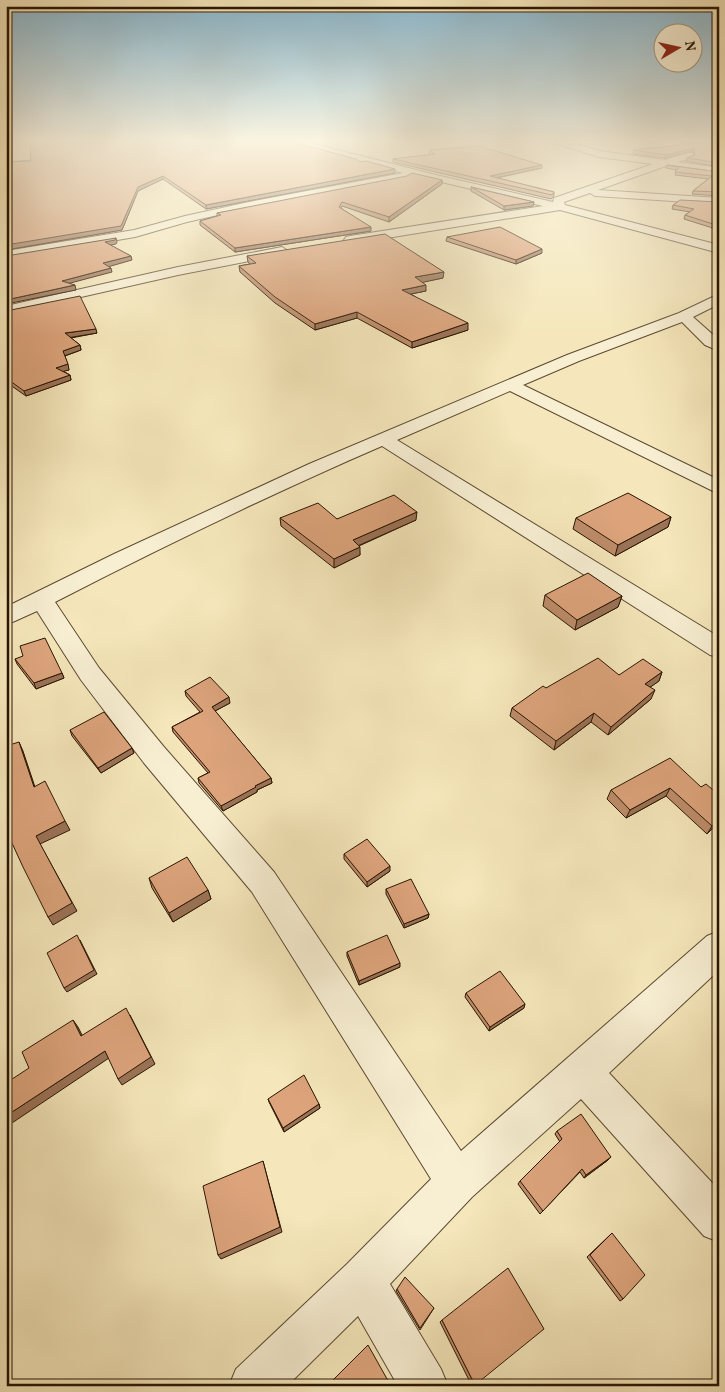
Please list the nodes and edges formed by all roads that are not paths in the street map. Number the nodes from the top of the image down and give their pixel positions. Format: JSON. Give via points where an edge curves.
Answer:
{"nodes":[{"id":1,"x":246,"y":206,"type":"edge"},
{"id":2,"x":556,"y":206,"type":"edge"},
{"id":3,"x":560,"y":207,"type":"junction"},
{"id":4,"x":342,"y":242,"type":"edge"},
{"id":5,"x":296,"y":248,"type":"edge"},
{"id":6,"x":719,"y":249,"type":"edge"},
{"id":7,"x":6,"y":255,"type":"edge"},
{"id":8,"x":719,"y":298,"type":"edge"},
{"id":9,"x":6,"y":310,"type":"edge"},
{"id":10,"x":684,"y":316,"type":"junction"},
{"id":11,"x":719,"y":346,"type":"edge"},
{"id":12,"x":510,"y":385,"type":"junction"},
{"id":13,"x":385,"y":440,"type":"junction"},
{"id":14,"x":719,"y":488,"type":"edge"},
{"id":15,"x":42,"y":601,"type":"junction"},
{"id":16,"x":6,"y":618,"type":"edge"},
{"id":17,"x":719,"y":649,"type":"edge"},
{"id":18,"x":719,"y":947,"type":"edge"},
{"id":19,"x":582,"y":1072,"type":"junction"},
{"id":20,"x":456,"y":1182,"type":"junction"},
{"id":21,"x":719,"y":1221,"type":"edge"},
{"id":22,"x":362,"y":1280,"type":"junction"},
{"id":23,"x":253,"y":1386,"type":"edge"},
{"id":24,"x":424,"y":1386,"type":"edge"}],
"edges":[{"from":1,"to":7,"type":"street","via":[[135,233]]},
{"from":2,"to":3,"type":"street"},
{"from":3,"to":4,"type":"street"},
{"from":3,"to":6,"type":"street"},
{"from":5,"to":9,"type":"street","via":[[225,260]]},
{"from":8,"to":10,"type":"street"},
{"from":10,"to":11,"type":"street","via":[[710,342]]},
{"from":10,"to":12,"type":"street"},
{"from":12,"to":13,"type":"street"},
{"from":12,"to":14,"type":"street"},
{"from":13,"to":15,"type":"street","via":[[316,468],[122,559]]},
{"from":13,"to":17,"type":"street"},
{"from":15,"to":16,"type":"street"},
{"from":15,"to":20,"type":"street","via":[[90,674],[154,755],[263,882]]},
{"from":18,"to":19,"type":"street"},
{"from":19,"to":20,"type":"street"},
{"from":19,"to":21,"type":"street"},
{"from":20,"to":22,"type":"street"},
{"from":22,"to":23,"type":"street"},
{"from":22,"to":24,"type":"street"}]}
